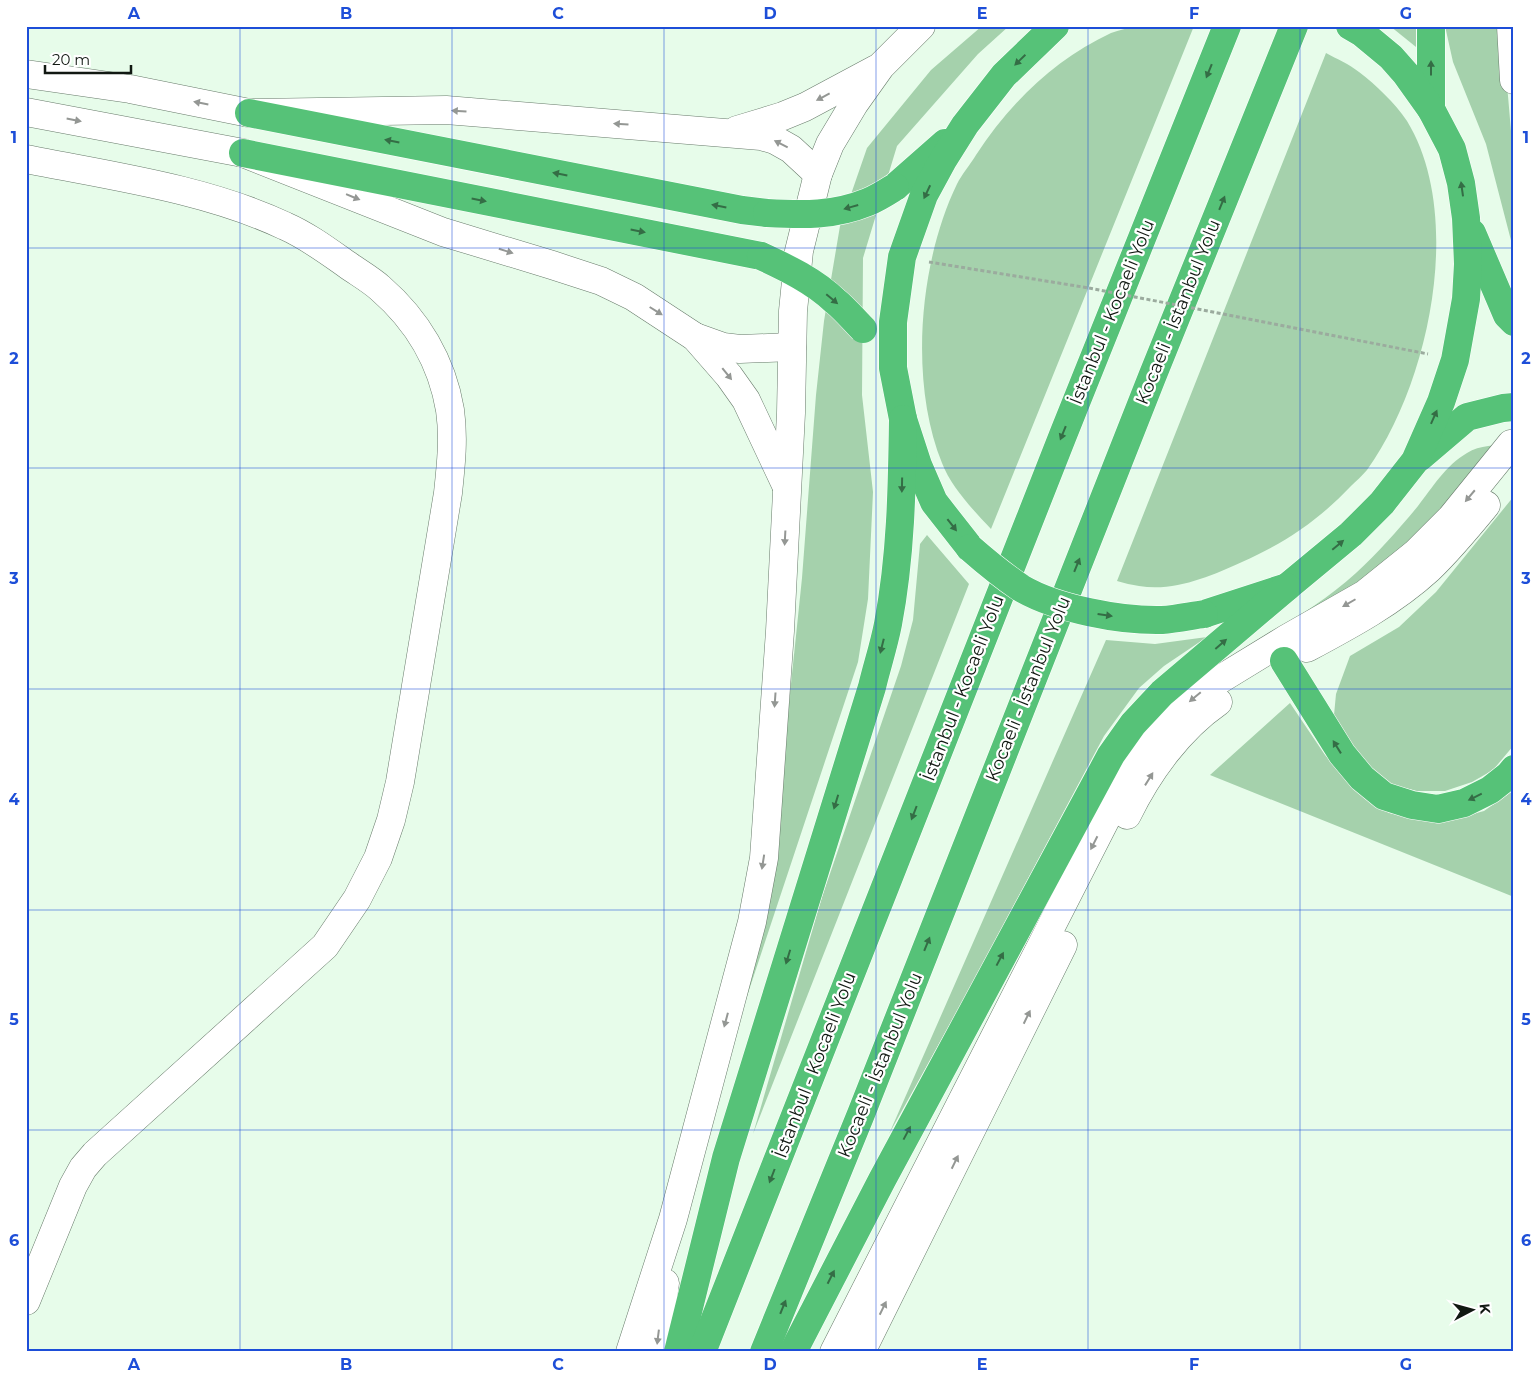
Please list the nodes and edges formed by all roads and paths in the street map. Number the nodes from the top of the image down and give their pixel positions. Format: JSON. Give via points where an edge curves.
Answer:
{"nodes":[{"id":1,"x":921,"y":26,"type":"edge"},
{"id":2,"x":1055,"y":26,"type":"edge"},
{"id":3,"x":1227,"y":26,"type":"edge"},
{"id":4,"x":1294,"y":26,"type":"edge"},
{"id":5,"x":1350,"y":26,"type":"edge"},
{"id":6,"x":1431,"y":26,"type":"edge"},
{"id":7,"x":1511,"y":26,"type":"edge"},
{"id":8,"x":881,"y":66,"type":"junction"},
{"id":9,"x":26,"y":74,"type":"edge"},
{"id":10,"x":1514,"y":80,"type":"edge"},
{"id":11,"x":1431,"y":109,"type":"junction"},
{"id":12,"x":26,"y":112,"type":"edge"},
{"id":13,"x":249,"y":113,"type":"junction"},
{"id":14,"x":965,"y":125,"type":"junction"},
{"id":15,"x":730,"y":132,"type":"junction"},
{"id":16,"x":242,"y":153,"type":"junction"},
{"id":17,"x":26,"y":159,"type":"edge"},
{"id":18,"x":818,"y":174,"type":"junction"},
{"id":19,"x":1466,"y":218,"type":"junction"},
{"id":20,"x":902,"y":257,"type":"junction"},
{"id":21,"x":1510,"y":319,"type":"edge"},
{"id":22,"x":695,"y":337,"type":"junction"},
{"id":23,"x":792,"y":346,"type":"junction"},
{"id":24,"x":1455,"y":360,"type":"junction"},
{"id":25,"x":893,"y":368,"type":"junction"},
{"id":26,"x":1514,"y":407,"type":"edge"},
{"id":27,"x":903,"y":418,"type":"junction"},
{"id":28,"x":1512,"y":454,"type":"edge"},
{"id":29,"x":1415,"y":461,"type":"junction"},
{"id":30,"x":788,"y":489,"type":"junction"},
{"id":31,"x":1287,"y":587,"type":"junction"},
{"id":32,"x":1284,"y":661,"type":"junction"},
{"id":33,"x":1514,"y":769,"type":"edge"},
{"id":34,"x":673,"y":1219,"type":"junction"},
{"id":35,"x":26,"y":1301,"type":"edge"},
{"id":36,"x":630,"y":1352,"type":"edge"},
{"id":37,"x":656,"y":1352,"type":"edge"},
{"id":38,"x":678,"y":1352,"type":"edge"},
{"id":39,"x":702,"y":1352,"type":"edge"},
{"id":40,"x":764,"y":1352,"type":"edge"},
{"id":41,"x":793,"y":1352,"type":"edge"},
{"id":42,"x":834,"y":1352,"type":"edge"},
{"id":43,"x":861,"y":1352,"type":"edge"}],
"edges":[{"from":1,"to":8,"type":"main road"},
{"from":2,"to":14,"type":"highway","one_way":true,"via":[[1004,75]]},
{"from":3,"to":39,"type":"highway","name":"İstanbul - Kocaeli Yolu","one_way":true},
{"from":40,"to":4,"type":"highway","name":"Kocaeli - İstanbul Yolu","one_way":true},
{"from":5,"to":11,"type":"highway","via":[[1391,57]]},
{"from":11,"to":6,"type":"highway","one_way":true},
{"from":7,"to":10,"type":"main road"},
{"from":8,"to":15,"type":"main road","one_way":true,"via":[[805,107]]},
{"from":8,"to":18,"type":"main road","via":[[830,144]]},
{"from":13,"to":9,"type":"main road","one_way":true,"via":[[130,89]]},
{"from":19,"to":11,"type":"highway","one_way":true,"via":[[1462,183],[1452,149]]},
{"from":12,"to":16,"type":"main road","one_way":true},
{"from":14,"to":13,"type":"highway","one_way":true,"bridge":true,"via":[[896,186],[869,202],[832,212],[803,215],[742,210]]},
{"from":15,"to":13,"type":"main road","one_way":true,"via":[[446,110]]},
{"from":14,"to":20,"type":"highway","one_way":true,"via":[[924,195]]},
{"from":18,"to":15,"type":"main road","one_way":true,"via":[[791,149],[775,140]]},
{"from":16,"to":22,"type":"main road","one_way":true,"via":[[443,232],[601,281],[634,297]]},
{"from":16,"to":25,"type":"highway","one_way":true,"bridge":true,"via":[[761,256],[792,270],[836,301]]},
{"from":17,"to":35,"type":"main road","via":[[125,178],[238,206],[286,226],[327,251],[379,287],[406,313],[426,342],[441,375],[450,410],[453,449],[400,782],[378,858],[357,899],[325,946],[83,1168]]},
{"from":18,"to":23,"type":"main road","via":[[799,251]]},
{"from":19,"to":21,"type":"highway"},
{"from":19,"to":24,"type":"highway","via":[[1466,299]]},
{"from":20,"to":24,"type":"path","bridge":true,"via":[[1089,288]]},
{"from":20,"to":25,"type":"highway","via":[[893,322]]},
{"from":22,"to":23,"type":"main road","via":[[722,347],[740,349]]},
{"from":22,"to":30,"type":"main road","one_way":true,"via":[[730,376],[746,400]]},
{"from":23,"to":30,"type":"main road"},
{"from":29,"to":24,"type":"highway","one_way":true},
{"from":25,"to":27,"type":"highway"},
{"from":26,"to":29,"type":"highway","via":[[1467,417]]},
{"from":27,"to":31,"type":"highway","one_way":true,"bridge":true,"via":[[934,502],[970,548],[1023,589],[1063,606],[1100,614],[1163,620],[1204,614]]},
{"from":27,"to":38,"type":"highway","one_way":true,"via":[[901,504],[888,624],[872,687],[726,1158]]},
{"from":28,"to":32,"type":"main road","via":[[1506,478],[1454,544],[1429,569],[1365,617]]},
{"from":28,"to":42,"type":"main road","one_way":true,"via":[[1416,553],[1365,594],[1201,692],[1158,730],[1128,775]]},
{"from":31,"to":29,"type":"highway","one_way":true,"via":[[1351,534],[1382,503]]},
{"from":30,"to":34,"type":"main road","one_way":true,"via":[[764,858],[752,922]]},
{"from":41,"to":31,"type":"highway","one_way":true,"via":[[1111,754],[1162,693]]},
{"from":33,"to":32,"type":"highway","one_way":true,"via":[[1490,790],[1464,803],[1438,809],[1384,796],[1362,778],[1342,754]]},
{"from":43,"to":32,"type":"main road","one_way":true,"via":[[1132,805],[1159,762],[1208,709]]},
{"from":34,"to":36,"type":"main road"},
{"from":34,"to":37,"type":"main road","one_way":true}]}
